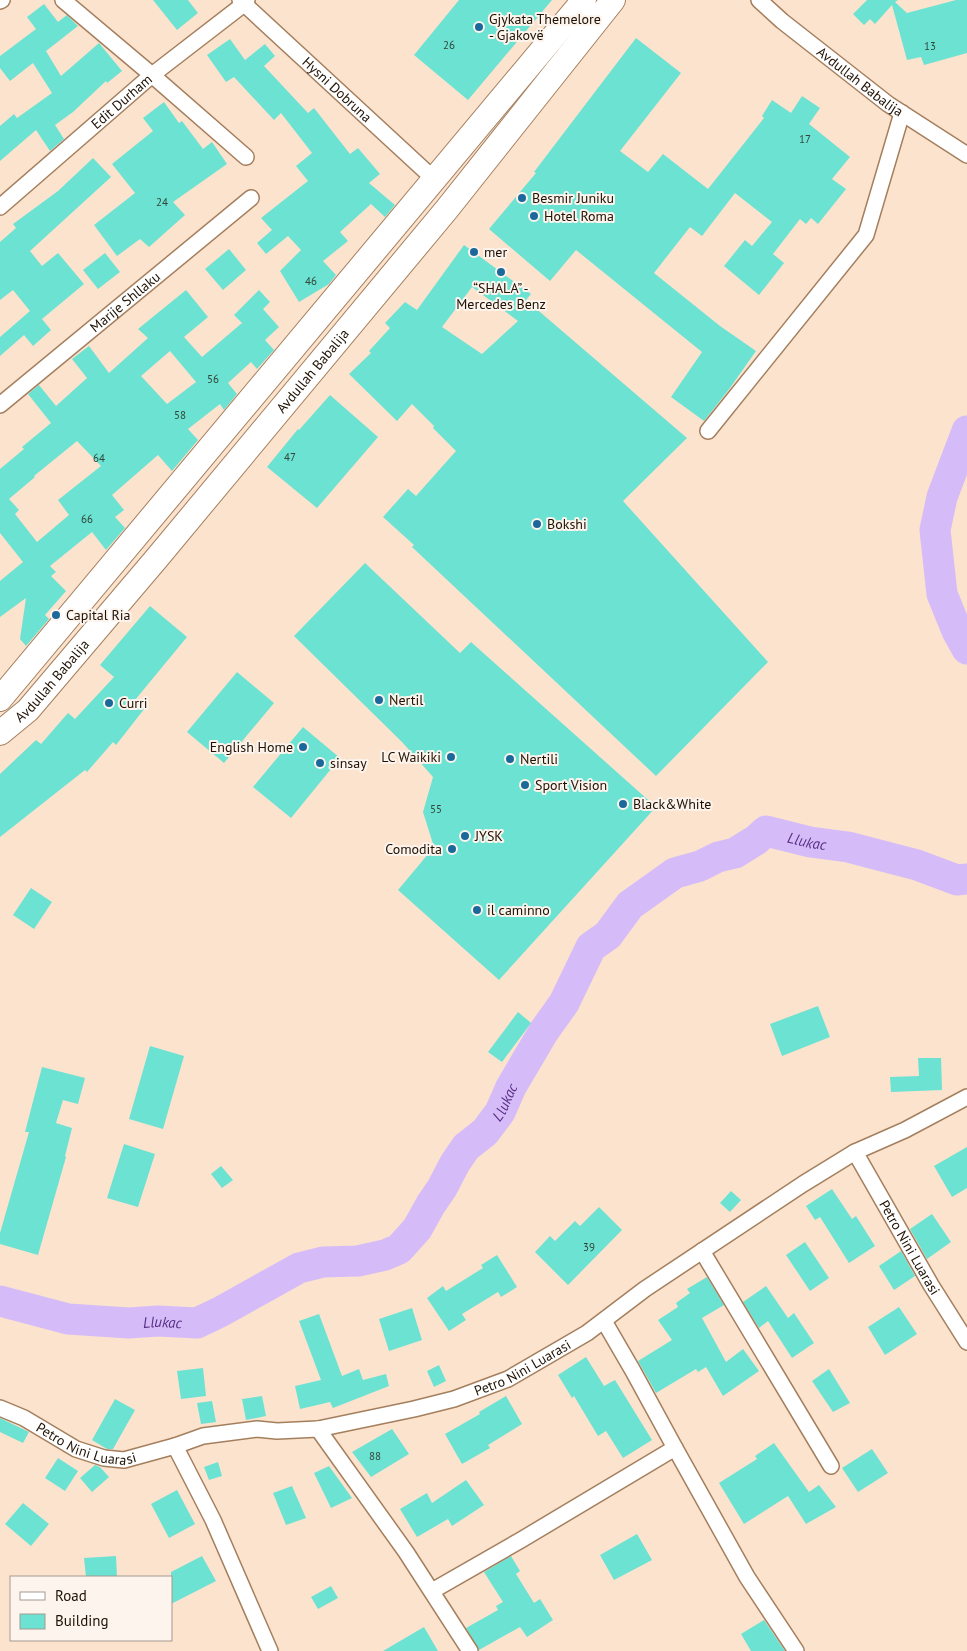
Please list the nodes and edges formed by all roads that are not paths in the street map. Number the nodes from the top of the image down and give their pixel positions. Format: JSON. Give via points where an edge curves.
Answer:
{"nodes":[{"id":1,"x":63,"y":0,"type":"edge"},
{"id":2,"x":584,"y":0,"type":"edge"},
{"id":3,"x":613,"y":0,"type":"edge"},
{"id":4,"x":759,"y":0,"type":"edge"},
{"id":5,"x":244,"y":1,"type":"edge"},
{"id":6,"x":152,"y":75,"type":"junction"},
{"id":7,"x":902,"y":113,"type":"junction"},
{"id":8,"x":967,"y":155,"type":"edge"},
{"id":9,"x":246,"y":156,"type":"dead end"},
{"id":10,"x":435,"y":180,"type":"junction"},
{"id":11,"x":251,"y":198,"type":"dead end"},
{"id":12,"x":0,"y":207,"type":"edge"},
{"id":13,"x":0,"y":405,"type":"edge"},
{"id":14,"x":708,"y":431,"type":"dead end"},
{"id":15,"x":1,"y":696,"type":"edge"},
{"id":16,"x":0,"y":733,"type":"edge"},
{"id":17,"x":967,"y":1097,"type":"edge"},
{"id":18,"x":855,"y":1152,"type":"junction"},
{"id":19,"x":702,"y":1251,"type":"junction"},
{"id":20,"x":604,"y":1321,"type":"junction"},
{"id":21,"x":967,"y":1342,"type":"edge"},
{"id":22,"x":0,"y":1408,"type":"edge"},
{"id":23,"x":318,"y":1429,"type":"junction"},
{"id":24,"x":175,"y":1446,"type":"junction"},
{"id":25,"x":674,"y":1448,"type":"junction"},
{"id":26,"x":831,"y":1466,"type":"dead end"},
{"id":27,"x":432,"y":1591,"type":"junction"},
{"id":28,"x":270,"y":1651,"type":"edge"},
{"id":29,"x":470,"y":1651,"type":"edge"},
{"id":30,"x":796,"y":1651,"type":"edge"}],
"edges":[{"from":1,"to":6,"type":"street"},
{"from":2,"to":10,"type":"main road","name":"Avdullah Babalija"},
{"from":3,"to":16,"type":"main road","name":"Avdullah Babalija","via":[[447,209],[174,537],[28,710]]},
{"from":4,"to":7,"type":"street","name":"Avdullah Babalija"},
{"from":5,"to":6,"type":"street","name":"Edit Durham"},
{"from":5,"to":10,"type":"street","name":"Hysni Dobruna"},
{"from":6,"to":9,"type":"street"},
{"from":6,"to":12,"type":"street","name":"Edit Durham"},
{"from":7,"to":8,"type":"street","name":"Avdullah Babalija"},
{"from":7,"to":14,"type":"street","via":[[866,235]]},
{"from":10,"to":15,"type":"main road","name":"Avdullah Babalija"},
{"from":11,"to":13,"type":"street","name":"Marije Shllaku"},
{"from":17,"to":18,"type":"street","name":"Petro Nini Luarasi"},
{"from":18,"to":19,"type":"street","name":"Petro Nini Luarasi"},
{"from":18,"to":21,"type":"street","name":"Petro Nini Luarasi"},
{"from":19,"to":20,"type":"street","name":"Petro Nini Luarasi"},
{"from":19,"to":26,"type":"street"},
{"from":20,"to":23,"type":"street","name":"Petro Nini Luarasi","via":[[508,1379],[454,1399]]},
{"from":20,"to":25,"type":"street"},
{"from":22,"to":24,"type":"street","name":"Petro Nini Luarasi","via":[[24,1418],[76,1449],[104,1458],[124,1460]]},
{"from":23,"to":24,"type":"street","name":"Petro Nini Luarasi","via":[[256,1429],[203,1436]]},
{"from":23,"to":27,"type":"street"},
{"from":24,"to":28,"type":"street","via":[[213,1520]]},
{"from":25,"to":27,"type":"street"},
{"from":25,"to":30,"type":"street","via":[[747,1577]]},
{"from":27,"to":29,"type":"street"}]}
